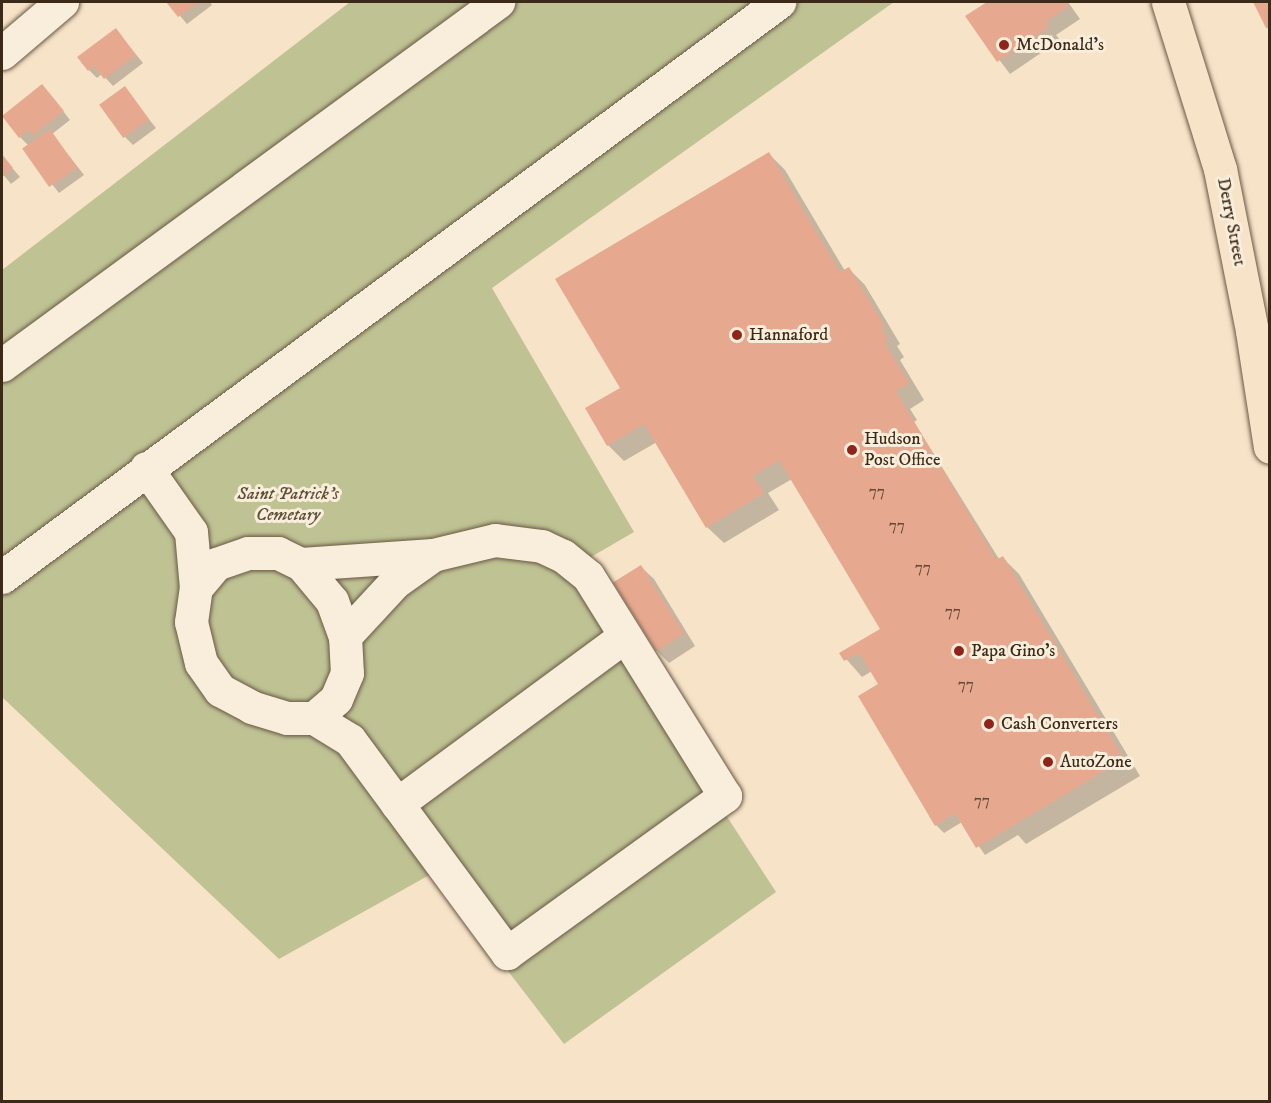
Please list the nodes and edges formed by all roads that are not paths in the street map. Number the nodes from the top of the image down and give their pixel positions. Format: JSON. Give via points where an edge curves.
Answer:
{"nodes":[{"id":1,"x":62,"y":2,"type":"edge"},
{"id":2,"x":498,"y":2,"type":"edge"},
{"id":3,"x":779,"y":2,"type":"edge"},
{"id":4,"x":1168,"y":2,"type":"edge"},
{"id":5,"x":6,"y":40,"type":"edge"},
{"id":6,"x":2,"y":365,"type":"edge"},
{"id":7,"x":1269,"y":447,"type":"edge"},
{"id":8,"x":146,"y":468,"type":"junction"},
{"id":9,"x":191,"y":532,"type":"junction"},
{"id":10,"x":249,"y":553,"type":"junction"},
{"id":11,"x":434,"y":555,"type":"junction"},
{"id":12,"x":302,"y":564,"type":"junction"},
{"id":13,"x":2,"y":577,"type":"edge"},
{"id":14,"x":196,"y":588,"type":"junction"},
{"id":15,"x":345,"y":636,"type":"junction"},
{"id":16,"x":625,"y":636,"type":"junction"},
{"id":17,"x":325,"y":708,"type":"junction"},
{"id":18,"x":397,"y":804,"type":"junction"}],
"edges":[{"from":1,"to":5,"type":"street"},
{"from":2,"to":6,"type":"street"},
{"from":3,"to":8,"type":"street"},
{"from":4,"to":7,"type":"main road","name":"Derry Street","via":[[1220,169],[1252,331]]},
{"from":8,"to":9,"type":"street"},
{"from":8,"to":13,"type":"street"},
{"from":9,"to":10,"type":"street"},
{"from":9,"to":14,"type":"street"},
{"from":10,"to":12,"type":"street","via":[[278,554]]},
{"from":10,"to":14,"type":"street","via":[[216,564]]},
{"from":11,"to":12,"type":"street"},
{"from":11,"to":15,"type":"street","via":[[395,582]]},
{"from":11,"to":16,"type":"street","via":[[495,540],[542,546],[563,556],[588,576]]},
{"from":12,"to":15,"type":"street","via":[[332,601]]},
{"from":14,"to":17,"type":"street","via":[[191,622],[201,663],[220,690],[252,707],[287,718]]},
{"from":15,"to":17,"type":"street","via":[[347,673]]},
{"from":16,"to":18,"type":"street"},
{"from":16,"to":18,"type":"street","via":[[725,795],[507,953]]},
{"from":17,"to":18,"type":"street"}]}
